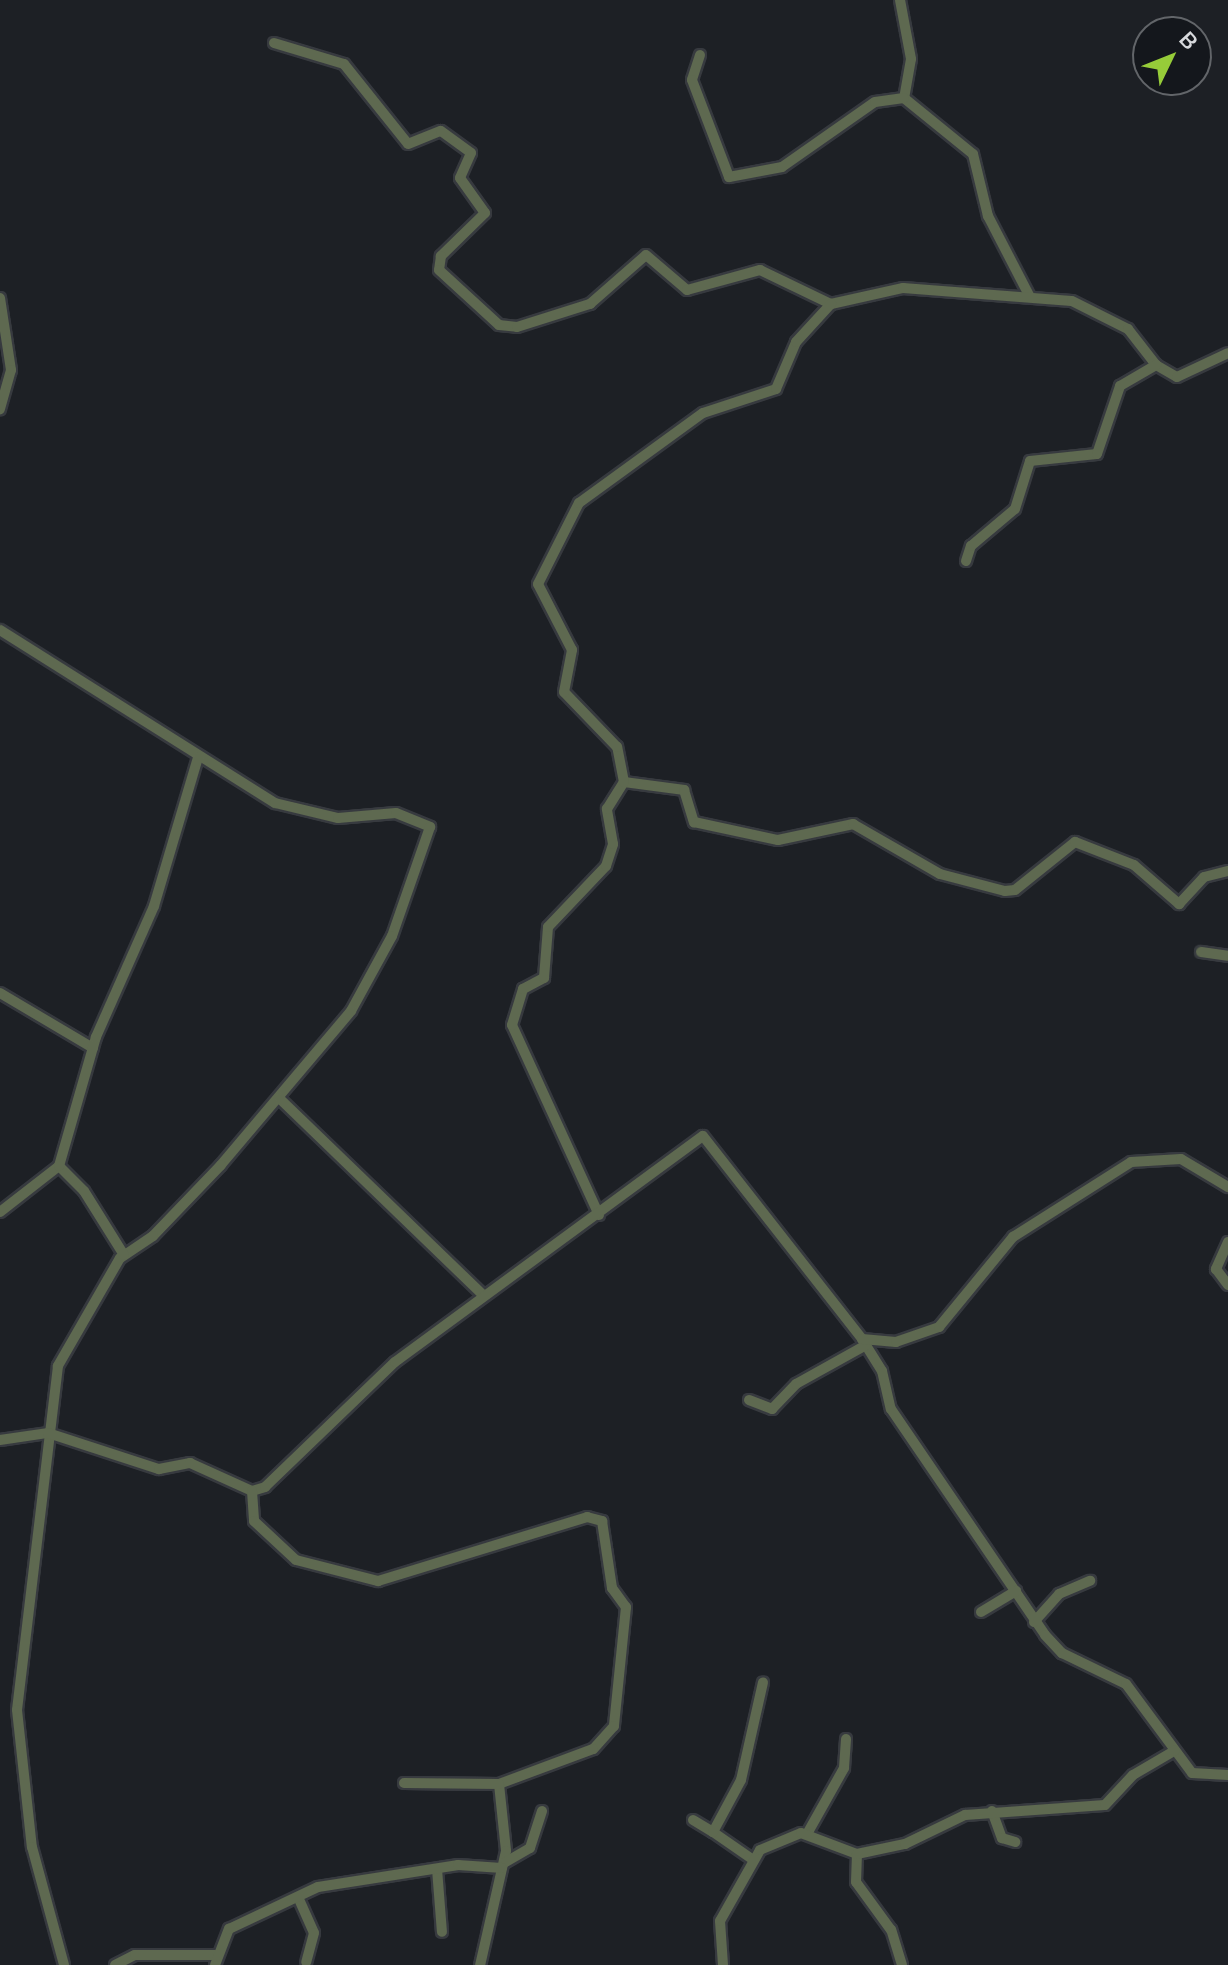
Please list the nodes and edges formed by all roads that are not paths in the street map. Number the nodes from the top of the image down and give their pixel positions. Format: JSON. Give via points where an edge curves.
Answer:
{"nodes":[{"id":1,"x":900,"y":0,"type":"edge"},
{"id":2,"x":274,"y":43,"type":"dead end"},
{"id":3,"x":700,"y":55,"type":"dead end"},
{"id":4,"x":904,"y":98,"type":"junction"},
{"id":5,"x":1029,"y":295,"type":"junction"},
{"id":6,"x":0,"y":298,"type":"edge"},
{"id":7,"x":831,"y":304,"type":"junction"},
{"id":8,"x":4,"y":349,"type":"edge"},
{"id":9,"x":1228,"y":353,"type":"edge"},
{"id":10,"x":1156,"y":365,"type":"junction"},
{"id":11,"x":0,"y":409,"type":"edge"},
{"id":12,"x":966,"y":561,"type":"dead end"},
{"id":13,"x":0,"y":630,"type":"edge"},
{"id":14,"x":198,"y":757,"type":"junction"},
{"id":15,"x":624,"y":782,"type":"junction"},
{"id":16,"x":1228,"y":871,"type":"edge"},
{"id":17,"x":1201,"y":952,"type":"dead end"},
{"id":18,"x":1228,"y":956,"type":"edge"},
{"id":19,"x":0,"y":993,"type":"edge"},
{"id":20,"x":93,"y":1048,"type":"junction"},
{"id":21,"x":279,"y":1098,"type":"junction"},
{"id":22,"x":59,"y":1166,"type":"junction"},
{"id":23,"x":1228,"y":1187,"type":"edge"},
{"id":24,"x":0,"y":1212,"type":"edge"},
{"id":25,"x":599,"y":1215,"type":"junction"},
{"id":26,"x":1228,"y":1242,"type":"edge"},
{"id":27,"x":124,"y":1255,"type":"junction"},
{"id":28,"x":1228,"y":1285,"type":"edge"},
{"id":29,"x":481,"y":1293,"type":"junction"},
{"id":30,"x":864,"y":1342,"type":"junction"},
{"id":31,"x":749,"y":1400,"type":"dead end"},
{"id":32,"x":48,"y":1433,"type":"junction"},
{"id":33,"x":0,"y":1440,"type":"edge"},
{"id":34,"x":252,"y":1491,"type":"junction"},
{"id":35,"x":1090,"y":1581,"type":"dead end"},
{"id":36,"x":1016,"y":1591,"type":"junction"},
{"id":37,"x":981,"y":1612,"type":"dead end"},
{"id":38,"x":1034,"y":1622,"type":"junction"},
{"id":39,"x":763,"y":1682,"type":"dead end"},
{"id":40,"x":846,"y":1739,"type":"dead end"},
{"id":41,"x":1174,"y":1751,"type":"junction"},
{"id":42,"x":1228,"y":1775,"type":"edge"},
{"id":43,"x":404,"y":1783,"type":"dead end"},
{"id":44,"x":499,"y":1784,"type":"junction"},
{"id":45,"x":542,"y":1811,"type":"dead end"},
{"id":46,"x":992,"y":1811,"type":"junction"},
{"id":47,"x":693,"y":1820,"type":"dead end"},
{"id":48,"x":713,"y":1832,"type":"junction"},
{"id":49,"x":807,"y":1834,"type":"junction"},
{"id":50,"x":1015,"y":1842,"type":"dead end"},
{"id":51,"x":857,"y":1854,"type":"junction"},
{"id":52,"x":752,"y":1859,"type":"junction"},
{"id":53,"x":503,"y":1865,"type":"junction"},
{"id":54,"x":437,"y":1869,"type":"junction"},
{"id":55,"x":298,"y":1897,"type":"junction"},
{"id":56,"x":442,"y":1932,"type":"dead end"},
{"id":57,"x":216,"y":1960,"type":"edge"},
{"id":58,"x":306,"y":1962,"type":"dead end"},
{"id":59,"x":64,"y":1965,"type":"edge"},
{"id":60,"x":115,"y":1965,"type":"edge"},
{"id":61,"x":480,"y":1965,"type":"edge"},
{"id":62,"x":723,"y":1965,"type":"edge"},
{"id":63,"x":902,"y":1965,"type":"edge"}],
"edges":[{"from":1,"to":4,"type":"street","via":[[911,59]]},
{"from":2,"to":7,"type":"street","via":[[344,64],[408,144],[441,131],[471,153],[460,178],[485,213],[438,262],[491,321],[517,327],[590,304],[646,255],[687,290],[766,270]]},
{"from":3,"to":4,"type":"street","via":[[692,80],[698,102],[720,165],[734,178],[782,167],[875,102]]},
{"from":4,"to":5,"type":"street","via":[[973,154],[988,216]]},
{"from":5,"to":7,"type":"street","via":[[903,288]]},
{"from":5,"to":10,"type":"street","via":[[1072,301],[1119,323]]},
{"from":6,"to":8,"type":"street"},
{"from":7,"to":15,"type":"street","via":[[796,342],[776,389],[703,413],[579,503],[539,580],[572,650],[564,692],[617,747]]},
{"from":8,"to":11,"type":"street"},
{"from":9,"to":10,"type":"street","via":[[1177,377]]},
{"from":10,"to":12,"type":"street","via":[[1120,386],[1097,454],[1030,461],[1015,509],[971,546]]},
{"from":13,"to":14,"type":"street"},
{"from":14,"to":20,"type":"street","via":[[154,906]]},
{"from":14,"to":21,"type":"street","via":[[275,803],[338,818],[396,813],[430,827],[413,886],[362,994]]},
{"from":15,"to":16,"type":"street","via":[[684,790],[694,822],[778,840],[853,824],[940,874],[1005,891],[1015,890],[1075,842],[1134,865],[1179,904],[1204,877]]},
{"from":15,"to":25,"type":"street","via":[[607,809],[613,844],[603,874],[570,898],[548,927],[544,978],[523,989],[512,1025]]},
{"from":17,"to":18,"type":"street"},
{"from":19,"to":20,"type":"street"},
{"from":20,"to":22,"type":"street"},
{"from":21,"to":27,"type":"street","via":[[166,1224]]},
{"from":21,"to":29,"type":"street"},
{"from":22,"to":24,"type":"street"},
{"from":22,"to":27,"type":"street","via":[[84,1191]]},
{"from":23,"to":30,"type":"street","via":[[1168,1156],[1131,1162],[1013,1237],[930,1334],[908,1343]]},
{"from":25,"to":29,"type":"street"},
{"from":25,"to":30,"type":"street","via":[[703,1136]]},
{"from":26,"to":28,"type":"street","via":[[1216,1269]]},
{"from":27,"to":32,"type":"street","via":[[65,1347]]},
{"from":29,"to":34,"type":"street","via":[[395,1362],[273,1482]]},
{"from":30,"to":31,"type":"street","via":[[796,1384],[772,1409]]},
{"from":30,"to":36,"type":"street","via":[[891,1409]]},
{"from":32,"to":33,"type":"street"},
{"from":32,"to":34,"type":"street","via":[[159,1469],[190,1463]]},
{"from":32,"to":59,"type":"street","via":[[17,1710],[32,1847]]},
{"from":34,"to":44,"type":"street","via":[[254,1521],[296,1560],[354,1579],[391,1579],[587,1517],[602,1521],[612,1588],[626,1603],[614,1726],[593,1749]]},
{"from":35,"to":38,"type":"street","via":[[1059,1594]]},
{"from":36,"to":37,"type":"street"},
{"from":36,"to":38,"type":"street"},
{"from":38,"to":41,"type":"street","via":[[1062,1653],[1126,1684]]},
{"from":39,"to":48,"type":"street","via":[[741,1780]]},
{"from":40,"to":49,"type":"street","via":[[844,1768]]},
{"from":41,"to":42,"type":"street","via":[[1197,1775]]},
{"from":41,"to":46,"type":"street","via":[[1133,1775],[1105,1805]]},
{"from":43,"to":44,"type":"street"},
{"from":44,"to":53,"type":"street"},
{"from":45,"to":53,"type":"street","via":[[530,1848]]},
{"from":46,"to":50,"type":"street","via":[[1002,1838]]},
{"from":46,"to":51,"type":"street"},
{"from":47,"to":48,"type":"street"},
{"from":48,"to":52,"type":"street"},
{"from":49,"to":51,"type":"street"},
{"from":49,"to":52,"type":"street","via":[[786,1835]]},
{"from":51,"to":63,"type":"street","via":[[856,1882],[891,1930]]},
{"from":52,"to":62,"type":"street","via":[[720,1921]]},
{"from":53,"to":54,"type":"street"},
{"from":53,"to":61,"type":"street"},
{"from":54,"to":55,"type":"street","via":[[327,1884]]},
{"from":54,"to":56,"type":"street"},
{"from":55,"to":57,"type":"street","via":[[234,1926]]},
{"from":55,"to":58,"type":"street","via":[[314,1933]]},
{"from":57,"to":60,"type":"street","via":[[135,1955]]}]}
